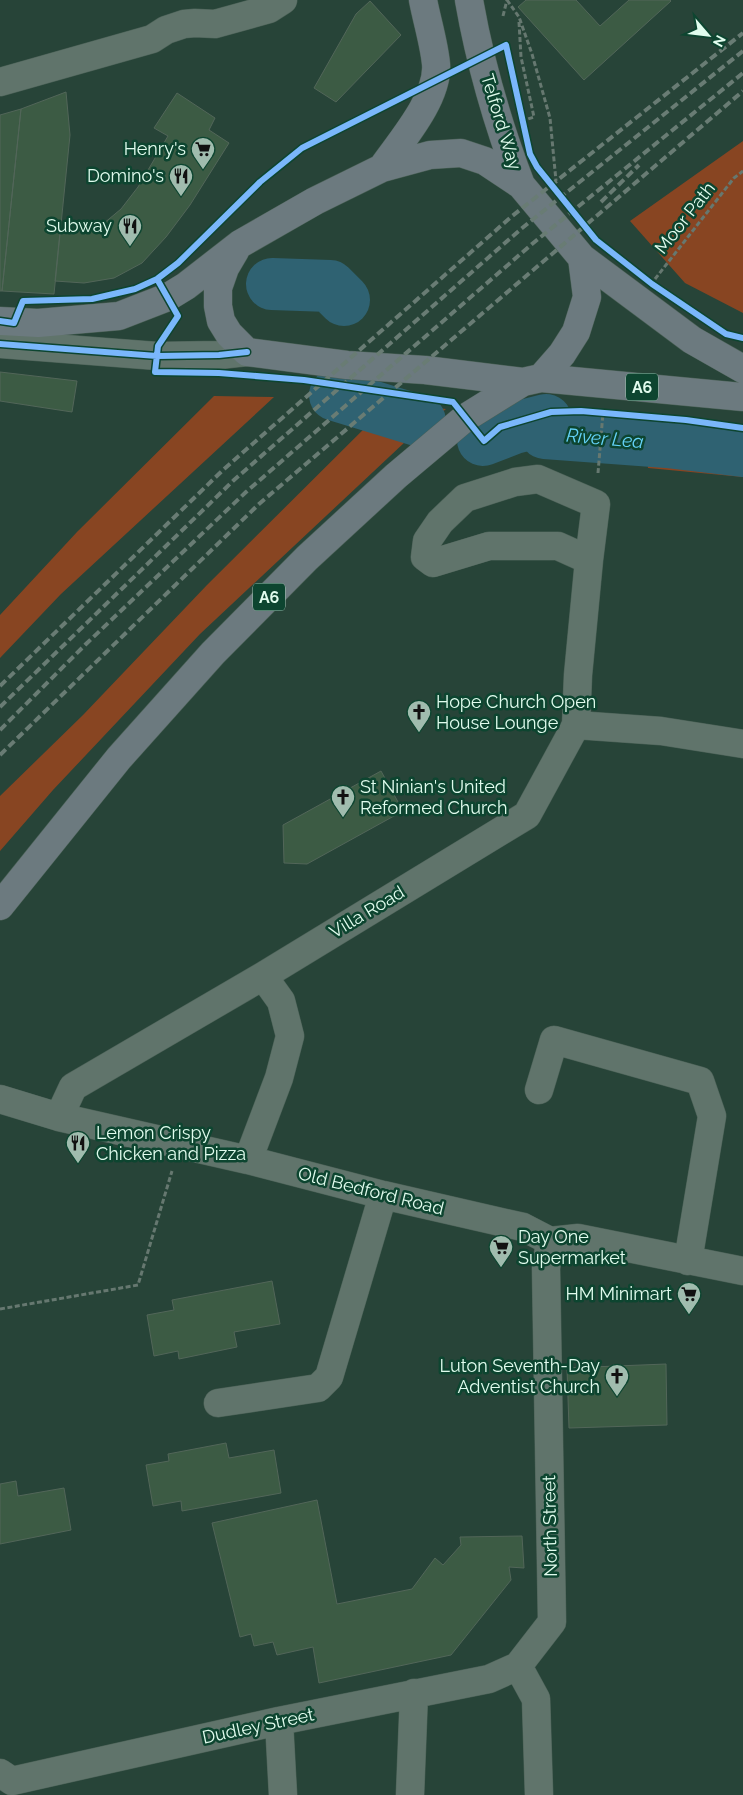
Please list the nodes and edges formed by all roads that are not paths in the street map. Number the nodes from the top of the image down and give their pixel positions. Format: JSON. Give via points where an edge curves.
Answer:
{"nodes":[{"id":1,"x":283,"y":0,"type":"edge"},
{"id":2,"x":423,"y":0,"type":"edge"},
{"id":3,"x":469,"y":0,"type":"edge"},
{"id":4,"x":0,"y":82,"type":"edge"},
{"id":5,"x":382,"y":168,"type":"junction"},
{"id":6,"x":534,"y":182,"type":"junction"},
{"id":7,"x":240,"y":244,"type":"junction"},
{"id":8,"x":582,"y":258,"type":"junction"},
{"id":9,"x":0,"y":321,"type":"edge"},
{"id":10,"x":0,"y":344,"type":"edge"},
{"id":11,"x":247,"y":352,"type":"junction"},
{"id":12,"x":743,"y":369,"type":"edge"},
{"id":13,"x":532,"y":380,"type":"junction"},
{"id":14,"x":743,"y":397,"type":"edge"},
{"id":15,"x":589,"y":560,"type":"junction"},
{"id":16,"x":576,"y":725,"type":"junction"},
{"id":17,"x":743,"y":744,"type":"edge"},
{"id":18,"x":0,"y":906,"type":"edge"},
{"id":19,"x":262,"y":976,"type":"junction"},
{"id":20,"x":539,"y":1090,"type":"dead end"},
{"id":21,"x":0,"y":1099,"type":"edge"},
{"id":22,"x":59,"y":1117,"type":"junction"},
{"id":23,"x":248,"y":1160,"type":"junction"},
{"id":24,"x":383,"y":1195,"type":"junction"},
{"id":25,"x":550,"y":1241,"type":"junction"},
{"id":26,"x":688,"y":1261,"type":"junction"},
{"id":27,"x":743,"y":1270,"type":"edge"},
{"id":28,"x":218,"y":1403,"type":"dead end"},
{"id":29,"x":518,"y":1666,"type":"junction"},
{"id":30,"x":414,"y":1694,"type":"junction"},
{"id":31,"x":279,"y":1721,"type":"junction"},
{"id":32,"x":8,"y":1783,"type":"edge"},
{"id":33,"x":283,"y":1795,"type":"edge"},
{"id":34,"x":410,"y":1795,"type":"edge"},
{"id":35,"x":539,"y":1795,"type":"edge"}],
"edges":[{"from":1,"to":4,"type":"street","via":[[269,9],[214,24],[184,24],[152,39]]},
{"from":2,"to":5,"type":"highway","via":[[436,66],[430,94],[417,120]]},
{"from":3,"to":6,"type":"highway","name":"Telford Way","via":[[504,141]]},
{"from":5,"to":6,"type":"highway","via":[[430,155],[460,153]]},
{"from":5,"to":7,"type":"highway","via":[[315,201]]},
{"from":6,"to":8,"type":"highway"},
{"from":7,"to":9,"type":"highway","via":[[168,297],[119,316],[38,323]]},
{"from":7,"to":11,"type":"highway","via":[[225,268],[218,288],[218,306],[228,334]]},
{"from":8,"to":12,"type":"highway","via":[[692,340]]},
{"from":8,"to":13,"type":"highway","via":[[587,297],[576,332],[562,354]]},
{"from":10,"to":11,"type":"street","via":[[157,356],[219,356]]},
{"from":11,"to":13,"type":"highway","via":[[347,365]]},
{"from":13,"to":14,"type":"highway","number":"A6"},
{"from":13,"to":18,"type":"highway","number":"A6","via":[[465,418],[307,558],[213,653],[119,758]]},
{"from":15,"to":15,"type":"street","via":[[558,546],[489,546],[433,563],[425,557],[427,541],[440,522],[465,498],[515,482],[538,479],[596,504]]},
{"from":15,"to":16,"type":"street"},
{"from":16,"to":17,"type":"street","via":[[661,731]]},
{"from":16,"to":19,"type":"street","name":"Villa Road","via":[[527,815]]},
{"from":19,"to":22,"type":"street","name":"Villa Road","via":[[73,1087]]},
{"from":19,"to":23,"type":"street","via":[[281,1001],[290,1036],[279,1078]]},
{"from":20,"to":26,"type":"street","via":[[554,1040],[700,1081],[712,1116]]},
{"from":21,"to":22,"type":"street","name":"Old Bedford Road"},
{"from":22,"to":23,"type":"street","name":"Old Bedford Road"},
{"from":23,"to":24,"type":"street","name":"Old Bedford Road"},
{"from":24,"to":25,"type":"street","name":"Old Bedford Road","via":[[523,1227]]},
{"from":24,"to":28,"type":"street","via":[[330,1377],[318,1388]]},
{"from":25,"to":26,"type":"street","via":[[578,1238]]},
{"from":25,"to":29,"type":"street","name":"North Street","via":[[546,1268],[552,1622]]},
{"from":26,"to":27,"type":"street"},
{"from":29,"to":30,"type":"street","name":"Dudley Street","via":[[489,1679]]},
{"from":29,"to":35,"type":"street","via":[[536,1699]]},
{"from":30,"to":31,"type":"street","name":"Dudley Street"},
{"from":30,"to":34,"type":"street"},
{"from":31,"to":32,"type":"street","name":"Dudley Street"},
{"from":31,"to":33,"type":"street"}]}
